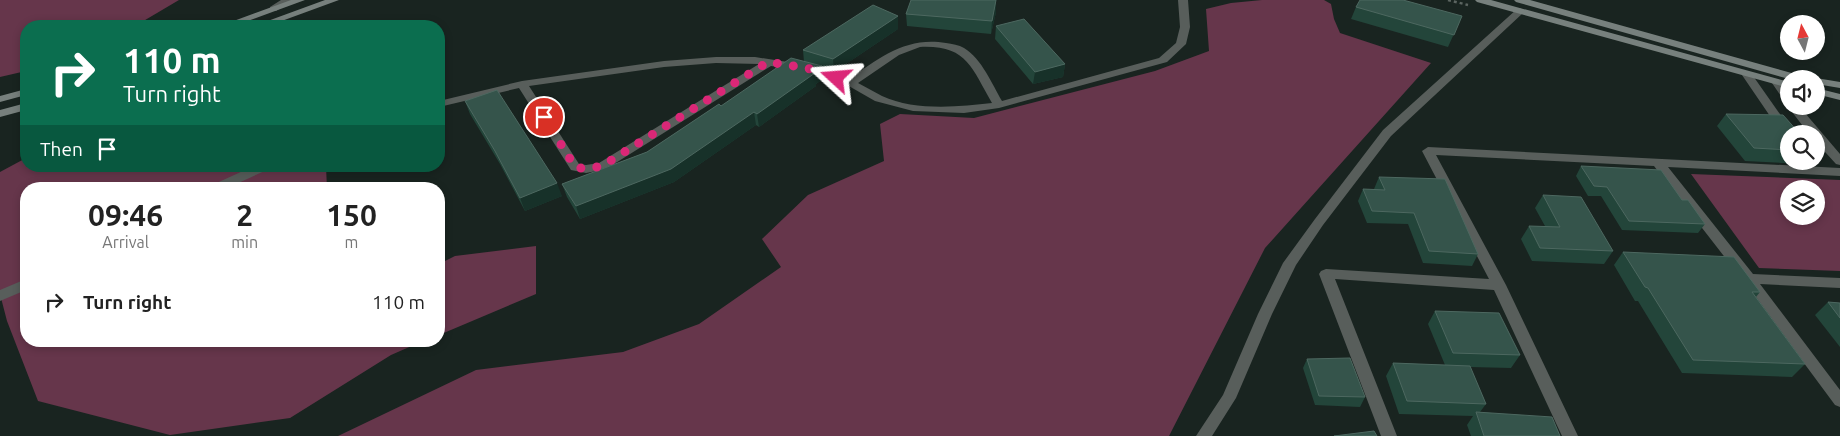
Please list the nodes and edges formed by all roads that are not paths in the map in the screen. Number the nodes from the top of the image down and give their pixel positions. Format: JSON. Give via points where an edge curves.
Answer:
{"nodes":[{"id":1,"x":300,"y":0,"type":"edge"},
{"id":2,"x":334,"y":0,"type":"edge"},
{"id":3,"x":1183,"y":0,"type":"edge"},
{"id":4,"x":1480,"y":0,"type":"edge"},
{"id":5,"x":288,"y":2,"type":"edge"},
{"id":6,"x":1519,"y":5,"type":"edge"},
{"id":7,"x":294,"y":14,"type":"junction"},
{"id":8,"x":243,"y":20,"type":"edge"},
{"id":9,"x":277,"y":20,"type":"edge"},
{"id":10,"x":768,"y":62,"type":"junction"},
{"id":11,"x":1780,"y":73,"type":"edge"},
{"id":12,"x":1747,"y":75,"type":"junction"},
{"id":13,"x":1825,"y":82,"type":"edge"},
{"id":14,"x":851,"y":83,"type":"junction"},
{"id":15,"x":1777,"y":83,"type":"junction"},
{"id":16,"x":522,"y":84,"type":"junction"},
{"id":17,"x":1780,"y":84,"type":"edge"},
{"id":18,"x":1840,"y":85,"type":"edge"},
{"id":19,"x":1780,"y":87,"type":"edge"},
{"id":20,"x":1825,"y":93,"type":"edge"},
{"id":21,"x":20,"y":94,"type":"edge"},
{"id":22,"x":1840,"y":96,"type":"edge"},
{"id":23,"x":0,"y":99,"type":"edge"},
{"id":24,"x":445,"y":103,"type":"edge"},
{"id":25,"x":999,"y":105,"type":"junction"},
{"id":26,"x":20,"y":108,"type":"edge"},
{"id":27,"x":0,"y":114,"type":"edge"},
{"id":28,"x":1801,"y":115,"type":"edge"},
{"id":29,"x":1782,"y":125,"type":"edge"},
{"id":30,"x":1809,"y":125,"type":"edge"},
{"id":31,"x":1825,"y":144,"type":"edge"},
{"id":32,"x":1840,"y":161,"type":"edge"},
{"id":33,"x":1658,"y":163,"type":"junction"},
{"id":34,"x":1780,"y":165,"type":"edge"},
{"id":35,"x":1825,"y":169,"type":"edge"},
{"id":36,"x":252,"y":172,"type":"edge"},
{"id":37,"x":1840,"y":172,"type":"edge"},
{"id":38,"x":230,"y":182,"type":"edge"},
{"id":39,"x":1749,"y":278,"type":"junction"},
{"id":40,"x":1840,"y":284,"type":"edge"},
{"id":41,"x":1499,"y":285,"type":"junction"},
{"id":42,"x":20,"y":287,"type":"edge"},
{"id":43,"x":0,"y":296,"type":"edge"},
{"id":44,"x":1840,"y":401,"type":"edge"},
{"id":45,"x":1204,"y":436,"type":"edge"},
{"id":46,"x":1389,"y":436,"type":"edge"},
{"id":47,"x":1570,"y":436,"type":"edge"}],
"edges":[{"from":1,"to":5,"type":"main road"},
{"from":2,"to":7,"type":"main road"},
{"from":3,"to":25,"type":"street","via":[[1185,27],[1181,44],[1163,60]]},
{"from":4,"to":6,"type":"main road"},
{"from":5,"to":7,"type":"main road"},
{"from":5,"to":8,"type":"main road"},
{"from":6,"to":11,"type":"main road"},
{"from":6,"to":12,"type":"main road"},
{"from":6,"to":45,"type":"street","via":[[1387,133],[1319,222],[1290,263],[1229,398]]},
{"from":7,"to":9,"type":"main road"},
{"from":10,"to":14,"type":"street","via":[[807,68]]},
{"from":10,"to":16,"type":"street","via":[[716,60],[664,64]]},
{"from":10,"to":16,"type":"street","via":[[602,166],[586,169],[575,167]]},
{"from":12,"to":15,"type":"main road"},
{"from":12,"to":29,"type":"street"},
{"from":13,"to":18,"type":"main road"},
{"from":14,"to":25,"type":"street","via":[[879,99],[913,108],[964,110]]},
{"from":14,"to":25,"type":"street","via":[[892,53],[916,44],[937,43],[960,49],[973,63]]},
{"from":15,"to":17,"type":"main road"},
{"from":15,"to":19,"type":"street"},
{"from":16,"to":24,"type":"street"},
{"from":20,"to":22,"type":"main road"},
{"from":21,"to":23,"type":"main road"},
{"from":26,"to":27,"type":"main road"},
{"from":28,"to":30,"type":"street"},
{"from":31,"to":32,"type":"street"},
{"from":33,"to":34,"type":"street"},
{"from":33,"to":39,"type":"street"},
{"from":33,"to":41,"type":"street","via":[[1428,151]]},
{"from":35,"to":37,"type":"street"},
{"from":36,"to":38,"type":"street"},
{"from":39,"to":40,"type":"street"},
{"from":39,"to":44,"type":"street"},
{"from":41,"to":46,"type":"street","via":[[1326,274]]},
{"from":41,"to":47,"type":"street"},
{"from":42,"to":43,"type":"street"}]}
